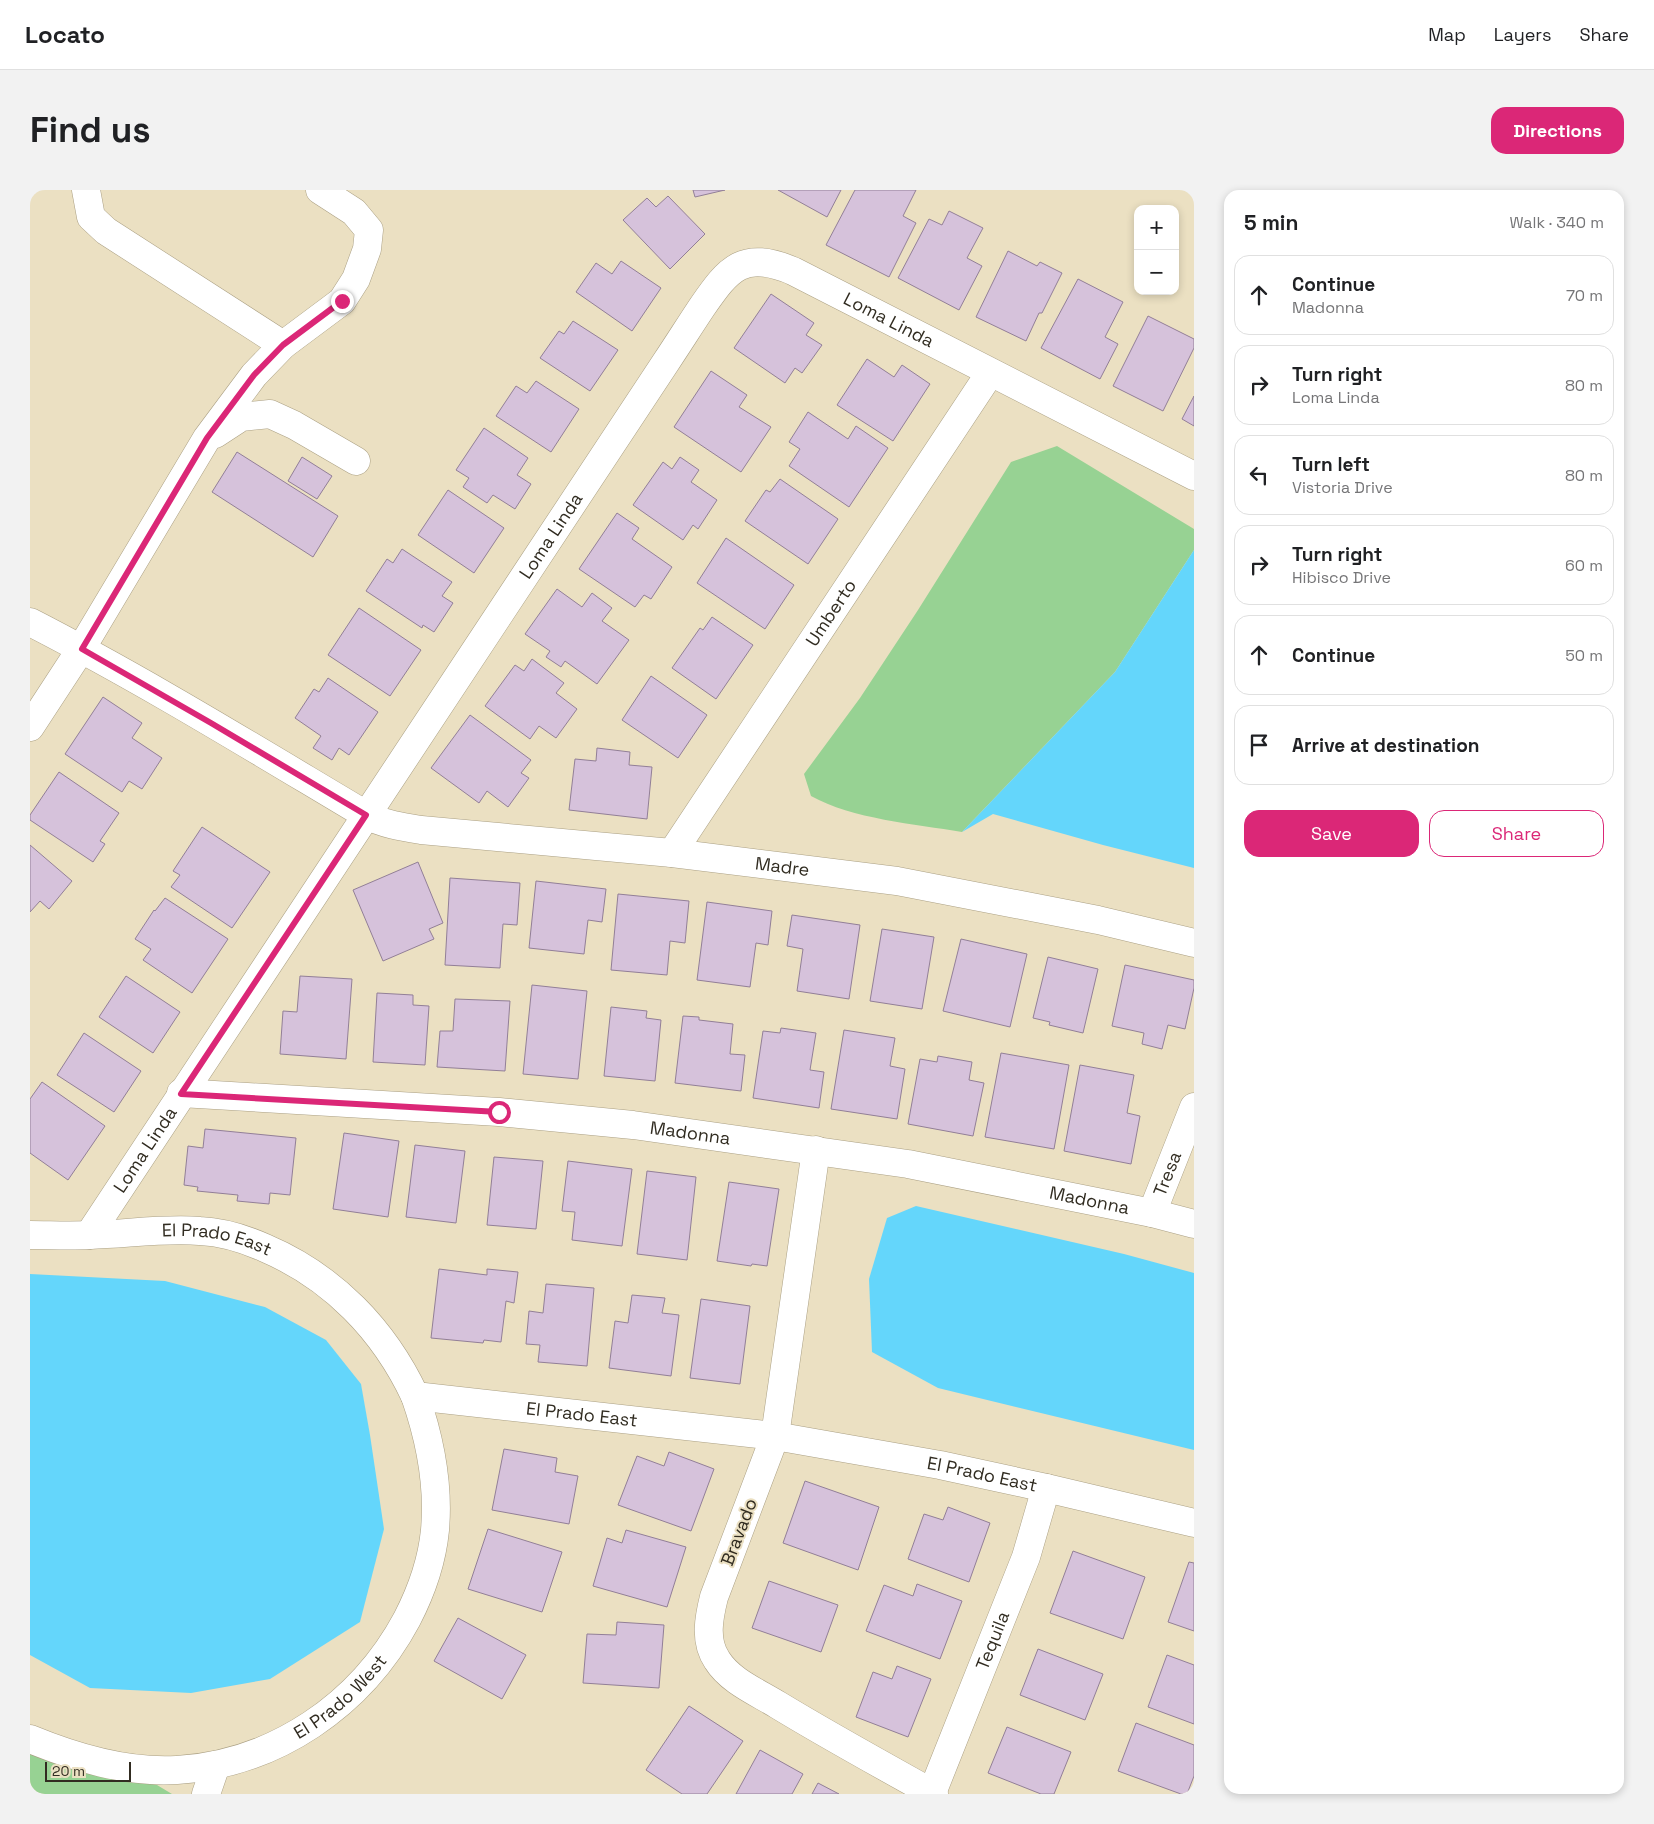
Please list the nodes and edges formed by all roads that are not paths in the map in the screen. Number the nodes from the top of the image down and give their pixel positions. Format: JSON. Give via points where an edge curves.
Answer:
{"nodes":[{"id":1,"x":86,"y":190,"type":"edge"},
{"id":2,"x":320,"y":190,"type":"edge"},
{"id":3,"x":283,"y":345,"type":"junction"},
{"id":4,"x":990,"y":373,"type":"junction"},
{"id":5,"x":207,"y":438,"type":"junction"},
{"id":6,"x":356,"y":462,"type":"dead end"},
{"id":7,"x":1194,"y":476,"type":"edge"},
{"id":8,"x":30,"y":622,"type":"edge"},
{"id":9,"x":82,"y":649,"type":"junction"},
{"id":10,"x":30,"y":727,"type":"edge"},
{"id":11,"x":366,"y":815,"type":"junction"},
{"id":12,"x":672,"y":854,"type":"junction"},
{"id":13,"x":1194,"y":944,"type":"edge"},
{"id":14,"x":181,"y":1094,"type":"junction"},
{"id":15,"x":1194,"y":1107,"type":"edge"},
{"id":16,"x":816,"y":1150,"type":"junction"},
{"id":17,"x":1152,"y":1213,"type":"junction"},
{"id":18,"x":1194,"y":1224,"type":"edge"},
{"id":19,"x":30,"y":1235,"type":"edge"},
{"id":20,"x":89,"y":1235,"type":"junction"},
{"id":21,"x":415,"y":1396,"type":"junction"},
{"id":22,"x":775,"y":1436,"type":"junction"},
{"id":23,"x":1046,"y":1488,"type":"junction"},
{"id":24,"x":1194,"y":1523,"type":"edge"},
{"id":25,"x":30,"y":1739,"type":"edge"},
{"id":26,"x":216,"y":1765,"type":"junction"},
{"id":27,"x":933,"y":1793,"type":"edge"},
{"id":28,"x":206,"y":1794,"type":"edge"}],
"edges":[{"from":1,"to":3,"type":"street","via":[[91,217],[106,231]]},
{"from":2,"to":3,"type":"street","via":[[354,212],[369,230],[367,248],[356,279],[342,301]]},
{"from":3,"to":5,"type":"street","via":[[254,375]]},
{"from":4,"to":7,"type":"street","name":"Loma Linda"},
{"from":4,"to":11,"type":"street","name":"Loma Linda","via":[[785,268],[757,262],[730,272],[666,362]]},
{"from":4,"to":12,"type":"street","name":"Umberto"},
{"from":5,"to":6,"type":"street","via":[[241,417],[270,414]]},
{"from":5,"to":9,"type":"street"},
{"from":8,"to":9,"type":"street","name":"Madre"},
{"from":9,"to":10,"type":"street"},
{"from":9,"to":11,"type":"street","name":"Madre"},
{"from":11,"to":12,"type":"street","name":"Madre","via":[[389,824],[421,830]]},
{"from":11,"to":14,"type":"street","name":"Loma Linda"},
{"from":12,"to":13,"type":"street","name":"Madre","via":[[897,881],[1098,920]]},
{"from":14,"to":16,"type":"street","name":"Madonna","via":[[499,1112],[633,1125]]},
{"from":14,"to":20,"type":"street","name":"Loma Linda"},
{"from":15,"to":17,"type":"street","name":"Tresa"},
{"from":16,"to":17,"type":"street","name":"Madonna","via":[[908,1164]]},
{"from":16,"to":22,"type":"street","name":"Bravado"},
{"from":17,"to":18,"type":"street","name":"Madonna"},
{"from":19,"to":20,"type":"street","name":"El Prado East"},
{"from":20,"to":21,"type":"street","name":"El Prado East","via":[[182,1230],[222,1233],[280,1254],[330,1286],[354,1308],[387,1346]]},
{"from":21,"to":22,"type":"street","name":"El Prado East"},
{"from":21,"to":26,"type":"street","name":"El Prado West","via":[[424,1421],[436,1488],[435,1530],[426,1573],[414,1606],[378,1664],[348,1698],[314,1725],[274,1746]]},
{"from":22,"to":23,"type":"street","name":"El Prado East","via":[[940,1465]]},
{"from":22,"to":27,"type":"street","name":"Bravado","via":[[714,1597],[709,1622],[712,1650],[717,1661],[742,1683]]},
{"from":23,"to":24,"type":"street","name":"El Prado East"},
{"from":23,"to":27,"type":"street","name":"Tequila","via":[[1026,1557]]},
{"from":25,"to":26,"type":"street","name":"El Prado West","via":[[104,1764],[177,1770]]},
{"from":26,"to":28,"type":"street"}]}
